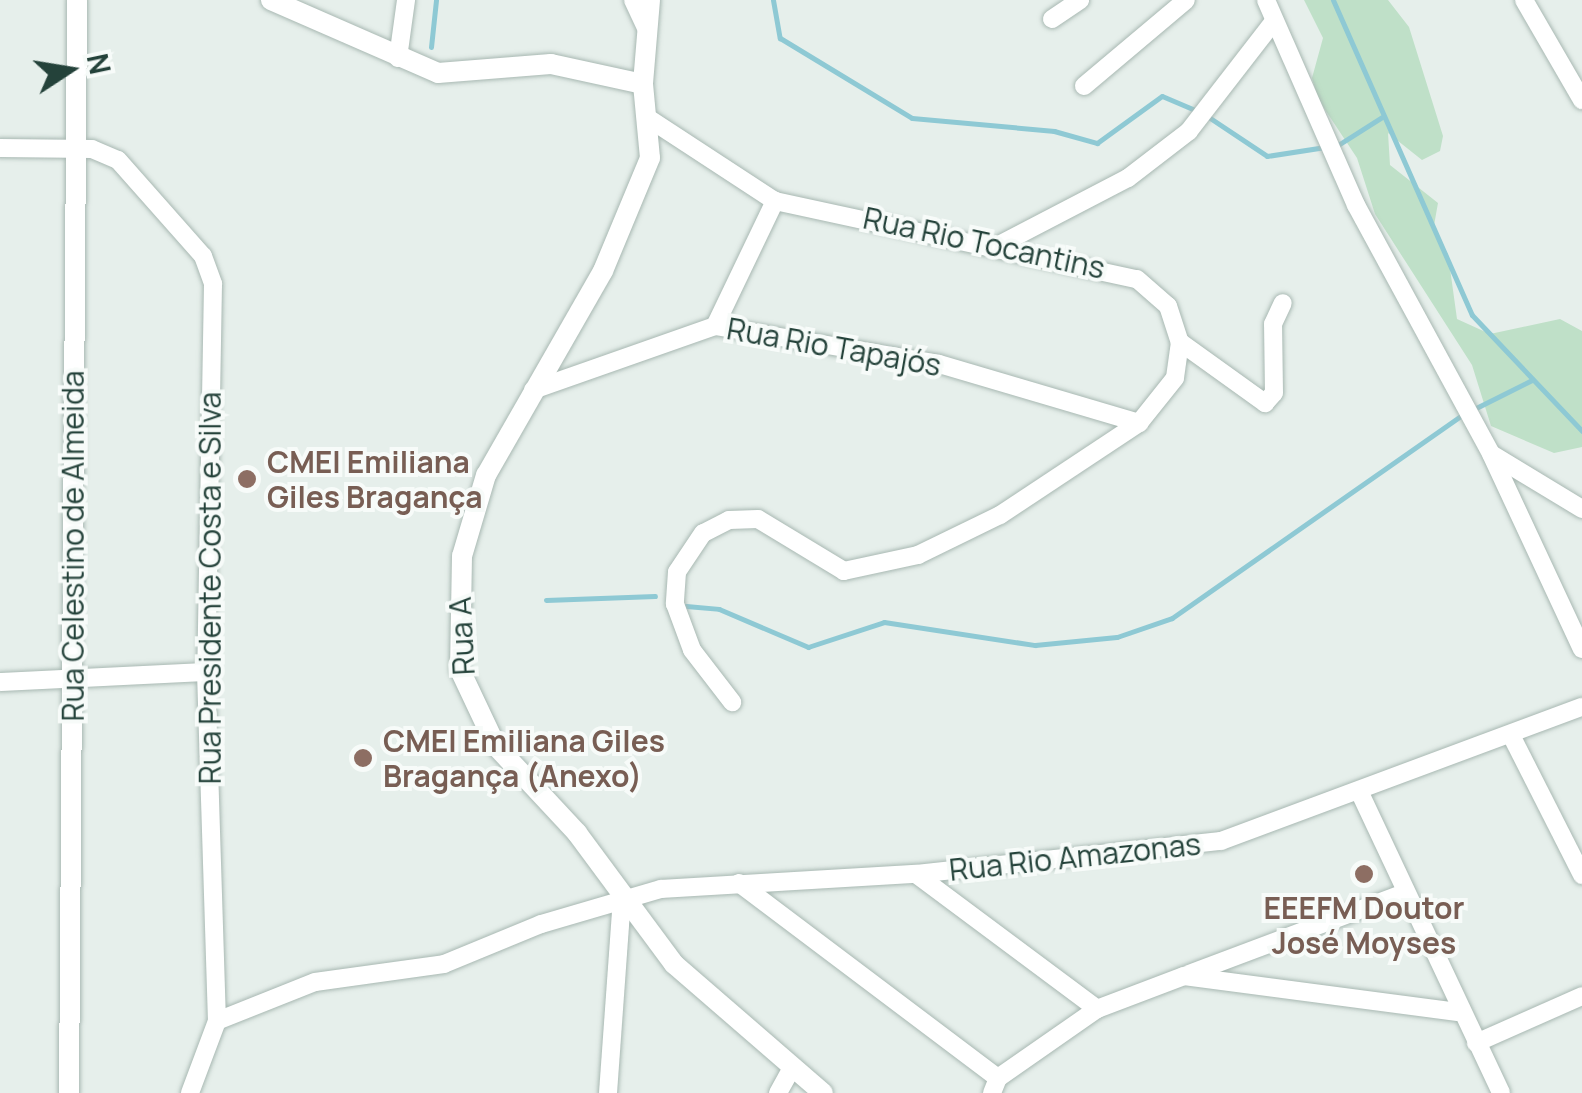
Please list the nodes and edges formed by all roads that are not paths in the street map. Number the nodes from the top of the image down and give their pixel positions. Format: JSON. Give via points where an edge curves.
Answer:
{"nodes":[{"id":1,"x":77,"y":0,"type":"edge"},
{"id":2,"x":271,"y":0,"type":"edge"},
{"id":3,"x":406,"y":0,"type":"edge"},
{"id":4,"x":633,"y":0,"type":"edge"},
{"id":5,"x":650,"y":0,"type":"edge"},
{"id":6,"x":1080,"y":0,"type":"edge"},
{"id":7,"x":1186,"y":0,"type":"edge"},
{"id":8,"x":1266,"y":0,"type":"edge"},
{"id":9,"x":1524,"y":0,"type":"edge"},
{"id":10,"x":1052,"y":19,"type":"dead end"},
{"id":11,"x":1274,"y":20,"type":"junction"},
{"id":12,"x":646,"y":26,"type":"junction"},
{"id":13,"x":398,"y":58,"type":"junction"},
{"id":14,"x":643,"y":84,"type":"junction"},
{"id":15,"x":1084,"y":86,"type":"dead end"},
{"id":16,"x":1582,"y":100,"type":"edge"},
{"id":17,"x":652,"y":120,"type":"junction"},
{"id":18,"x":0,"y":148,"type":"edge"},
{"id":19,"x":73,"y":149,"type":"junction"},
{"id":20,"x":774,"y":201,"type":"junction"},
{"id":21,"x":1000,"y":244,"type":"junction"},
{"id":22,"x":1283,"y":304,"type":"dead end"},
{"id":23,"x":715,"y":326,"type":"junction"},
{"id":24,"x":1180,"y":342,"type":"junction"},
{"id":25,"x":533,"y":390,"type":"junction"},
{"id":26,"x":1139,"y":424,"type":"junction"},
{"id":27,"x":1491,"y":454,"type":"junction"},
{"id":28,"x":1582,"y":509,"type":"edge"},
{"id":29,"x":1582,"y":648,"type":"edge"},
{"id":30,"x":206,"y":672,"type":"junction"},
{"id":31,"x":73,"y":677,"type":"junction"},
{"id":32,"x":0,"y":682,"type":"edge"},
{"id":33,"x":732,"y":702,"type":"dead end"},
{"id":34,"x":1582,"y":707,"type":"edge"},
{"id":35,"x":1512,"y":737,"type":"junction"},
{"id":36,"x":1360,"y":793,"type":"junction"},
{"id":37,"x":916,"y":874,"type":"junction"},
{"id":38,"x":1582,"y":875,"type":"edge"},
{"id":39,"x":740,"y":883,"type":"junction"},
{"id":40,"x":1404,"y":893,"type":"junction"},
{"id":41,"x":622,"y":898,"type":"junction"},
{"id":42,"x":1184,"y":976,"type":"junction"},
{"id":43,"x":1582,"y":996,"type":"edge"},
{"id":44,"x":1097,"y":1009,"type":"junction"},
{"id":45,"x":1458,"y":1012,"type":"junction"},
{"id":46,"x":217,"y":1021,"type":"junction"},
{"id":47,"x":1476,"y":1043,"type":"junction"},
{"id":48,"x":792,"y":1068,"type":"junction"},
{"id":49,"x":995,"y":1086,"type":"edge"},
{"id":50,"x":69,"y":1093,"type":"edge"},
{"id":51,"x":191,"y":1093,"type":"edge"},
{"id":52,"x":608,"y":1093,"type":"edge"},
{"id":53,"x":778,"y":1093,"type":"edge"},
{"id":54,"x":824,"y":1093,"type":"edge"},
{"id":55,"x":1501,"y":1093,"type":"edge"}],
"edges":[{"from":1,"to":19,"type":"street","name":"Rua Celestino de Almeida"},
{"from":2,"to":13,"type":"street"},
{"from":3,"to":13,"type":"street"},
{"from":4,"to":12,"type":"street"},
{"from":5,"to":12,"type":"street","name":"Rua A"},
{"from":6,"to":10,"type":"street"},
{"from":7,"to":15,"type":"street"},
{"from":8,"to":11,"type":"street"},
{"from":9,"to":16,"type":"street"},
{"from":11,"to":21,"type":"street","via":[[1189,131],[1128,178]]},
{"from":11,"to":27,"type":"street","via":[[1356,205]]},
{"from":12,"to":14,"type":"street","name":"Rua A"},
{"from":13,"to":14,"type":"street","via":[[438,73],[551,64]]},
{"from":14,"to":17,"type":"street","name":"Rua A"},
{"from":17,"to":20,"type":"street","name":"Rua Rio Tocantins"},
{"from":17,"to":25,"type":"street","name":"Rua A","via":[[650,158],[614,244]]},
{"from":18,"to":19,"type":"street","name":"Rua Presidente Costa e Silva"},
{"from":19,"to":30,"type":"street","name":"Rua Presidente Costa e Silva","via":[[104,152],[134,171],[211,273]]},
{"from":19,"to":31,"type":"street","name":"Rua Celestino de Almeida"},
{"from":20,"to":21,"type":"street","name":"Rua Rio Tocantins"},
{"from":20,"to":23,"type":"street"},
{"from":21,"to":24,"type":"street","name":"Rua Rio Tocantins","via":[[1137,279],[1168,306]]},
{"from":22,"to":24,"type":"street","via":[[1272,324],[1274,393],[1265,403]]},
{"from":23,"to":25,"type":"street","name":"Rua Rio Tapajós"},
{"from":23,"to":26,"type":"street","name":"Rua Rio Tapajós","via":[[940,364]]},
{"from":24,"to":26,"type":"street","via":[[1175,378]]},
{"from":25,"to":41,"type":"street","name":"Rua A","via":[[486,474],[472,519],[456,605],[460,670],[490,737],[577,833]]},
{"from":26,"to":33,"type":"street","via":[[1000,515],[876,568],[834,569],[758,519],[729,520],[703,534],[677,572],[674,604],[692,650]]},
{"from":27,"to":28,"type":"street"},
{"from":27,"to":29,"type":"street"},
{"from":30,"to":31,"type":"street"},
{"from":30,"to":46,"type":"street","name":"Rua Presidente Costa e Silva"},
{"from":31,"to":32,"type":"street"},
{"from":31,"to":50,"type":"street","name":"Rua Celestino de Almeida"},
{"from":34,"to":35,"type":"street","name":"Rua Rio Amazonas"},
{"from":35,"to":36,"type":"street","name":"Rua Rio Amazonas"},
{"from":35,"to":38,"type":"street"},
{"from":36,"to":37,"type":"street","name":"Rua Rio Amazonas","via":[[1221,842]]},
{"from":36,"to":40,"type":"street"},
{"from":37,"to":39,"type":"street","name":"Rua Rio Amazonas"},
{"from":37,"to":44,"type":"street"},
{"from":39,"to":41,"type":"street","name":"Rua Rio Amazonas"},
{"from":39,"to":49,"type":"street"},
{"from":40,"to":42,"type":"street"},
{"from":40,"to":45,"type":"street"},
{"from":41,"to":46,"type":"street","name":"Rua Rio Amazonas","via":[[444,964],[315,982]]},
{"from":41,"to":48,"type":"street","name":"Rua A","via":[[674,964]]},
{"from":41,"to":52,"type":"street"},
{"from":42,"to":44,"type":"street"},
{"from":42,"to":45,"type":"street"},
{"from":43,"to":47,"type":"street"},
{"from":44,"to":49,"type":"street"},
{"from":45,"to":47,"type":"street"},
{"from":46,"to":51,"type":"street","name":"Rua Presidente Costa e Silva"},
{"from":47,"to":55,"type":"street"},
{"from":48,"to":53,"type":"street"},
{"from":48,"to":54,"type":"street","name":"Rua A"}]}
